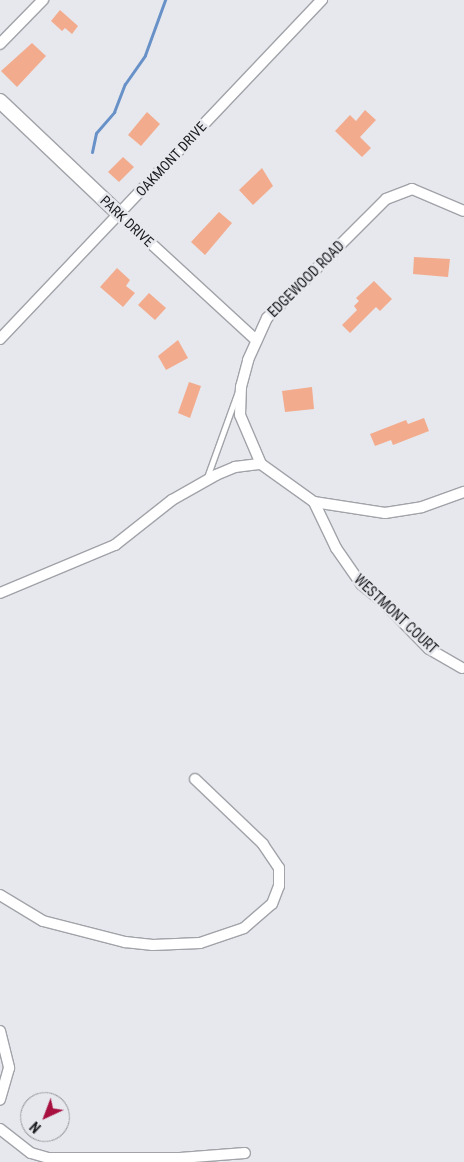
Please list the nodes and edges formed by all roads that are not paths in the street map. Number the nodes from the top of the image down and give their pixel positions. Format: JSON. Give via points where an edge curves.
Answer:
{"nodes":[{"id":1,"x":43,"y":0,"type":"edge"},
{"id":2,"x":322,"y":0,"type":"edge"},
{"id":3,"x":0,"y":44,"type":"edge"},
{"id":4,"x":0,"y":100,"type":"edge"},
{"id":5,"x":464,"y":211,"type":"edge"},
{"id":6,"x":119,"y":214,"type":"junction"},
{"id":7,"x":0,"y":339,"type":"edge"},
{"id":8,"x":255,"y":339,"type":"junction"},
{"id":9,"x":242,"y":384,"type":"junction"},
{"id":10,"x":261,"y":464,"type":"junction"},
{"id":11,"x":205,"y":482,"type":"junction"},
{"id":12,"x":464,"y":492,"type":"edge"},
{"id":13,"x":314,"y":502,"type":"junction"},
{"id":14,"x":0,"y":593,"type":"edge"},
{"id":15,"x":462,"y":668,"type":"dead end"},
{"id":16,"x":195,"y":779,"type":"dead end"},
{"id":17,"x":0,"y":895,"type":"edge"},
{"id":18,"x":0,"y":1031,"type":"edge"},
{"id":19,"x":0,"y":1100,"type":"edge"},
{"id":20,"x":0,"y":1129,"type":"edge"},
{"id":21,"x":245,"y":1154,"type":"dead end"}],
"edges":[{"from":1,"to":3,"type":"street"},
{"from":2,"to":6,"type":"street","name":"OAKMONT DRIVE"},
{"from":4,"to":6,"type":"street","name":"PARK DRIVE"},
{"from":5,"to":8,"type":"street","name":"EDGEWOOD ROAD","via":[[421,190],[402,190],[386,199],[273,310]]},
{"from":6,"to":7,"type":"street","name":"OAKMONT DRIVE"},
{"from":6,"to":8,"type":"street","name":"PARK DRIVE"},
{"from":8,"to":9,"type":"street","name":"EDGEWOOD ROAD"},
{"from":9,"to":10,"type":"street","name":"EDGEWOOD ROAD","via":[[241,422]]},
{"from":9,"to":11,"type":"lane"},
{"from":10,"to":11,"type":"street","via":[[235,467]]},
{"from":10,"to":13,"type":"street","name":"WESTMONT COURT"},
{"from":11,"to":14,"type":"street","via":[[172,500],[115,545]]},
{"from":12,"to":13,"type":"street","via":[[422,507],[385,513]]},
{"from":13,"to":15,"type":"street","name":"WESTMONT COURT","via":[[336,548],[361,584],[429,649]]},
{"from":16,"to":17,"type":"street","via":[[263,844],[279,868],[279,886],[272,904],[244,928],[200,943],[153,945],[125,942],[44,921]]},
{"from":18,"to":19,"type":"street","via":[[9,1068]]},
{"from":20,"to":21,"type":"street","via":[[31,1153],[49,1158],[180,1158]]}]}
